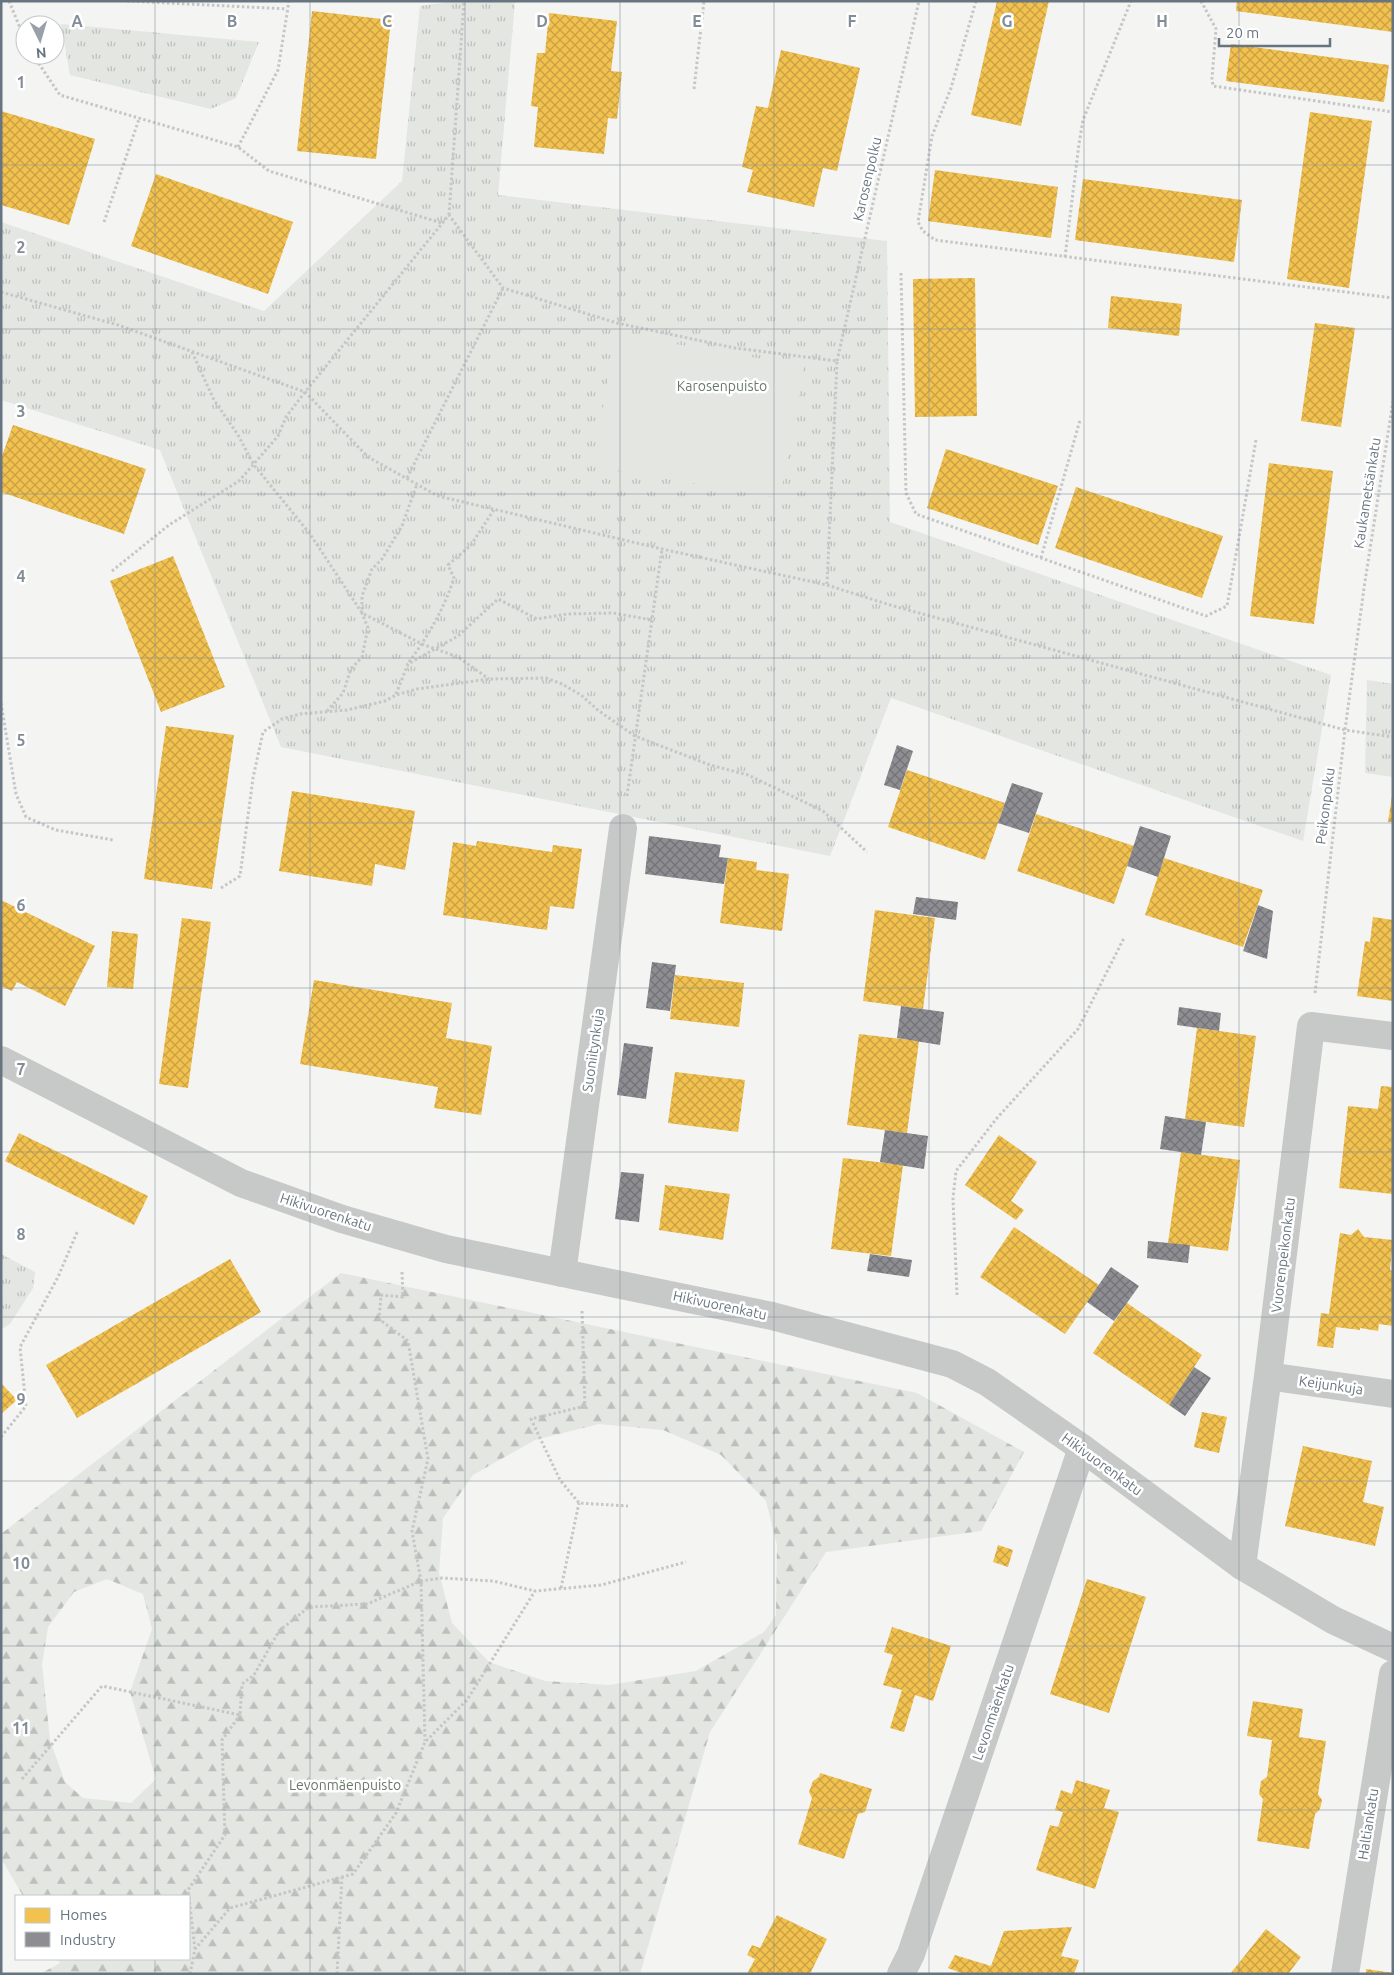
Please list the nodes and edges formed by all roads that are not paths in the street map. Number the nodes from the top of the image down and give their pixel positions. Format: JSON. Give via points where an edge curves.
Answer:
{"nodes":[{"id":1,"x":623,"y":828,"type":"road end"},
{"id":2,"x":1393,"y":1036,"type":"edge"},
{"id":3,"x":3,"y":1064,"type":"edge"},
{"id":4,"x":562,"y":1273,"type":"junction"},
{"id":5,"x":1268,"y":1376,"type":"junction"},
{"id":6,"x":1393,"y":1394,"type":"edge"},
{"id":7,"x":1082,"y":1448,"type":"junction"},
{"id":8,"x":1242,"y":1566,"type":"junction"},
{"id":9,"x":1393,"y":1648,"type":"edge"},
{"id":10,"x":1393,"y":1674,"type":"edge"},
{"id":11,"x":901,"y":1974,"type":"edge"},
{"id":12,"x":1345,"y":1974,"type":"edge"}],
"edges":[{"from":1,"to":4,"type":"street","name":"Suoniitynkuja"},
{"from":2,"to":5,"type":"street","name":"Vuorenpeikonkatu","via":[[1311,1026]]},
{"from":3,"to":4,"type":"street","name":"Hikivuorenkatu","via":[[241,1183],[352,1222],[446,1249]]},
{"from":4,"to":7,"type":"street","name":"Hikivuorenkatu","via":[[772,1316],[952,1364],[988,1382]]},
{"from":5,"to":6,"type":"street","name":"Keijunkuja"},
{"from":5,"to":8,"type":"street","name":"Vuorenpeikonkatu"},
{"from":7,"to":8,"type":"street","name":"Hikivuorenkatu"},
{"from":7,"to":11,"type":"street","name":"Levonmäenkatu","via":[[911,1954]]},
{"from":8,"to":9,"type":"street","name":"Hikivuorenkatu","via":[[1333,1620]]},
{"from":10,"to":12,"type":"street","name":"Haltiankatu"}]}
